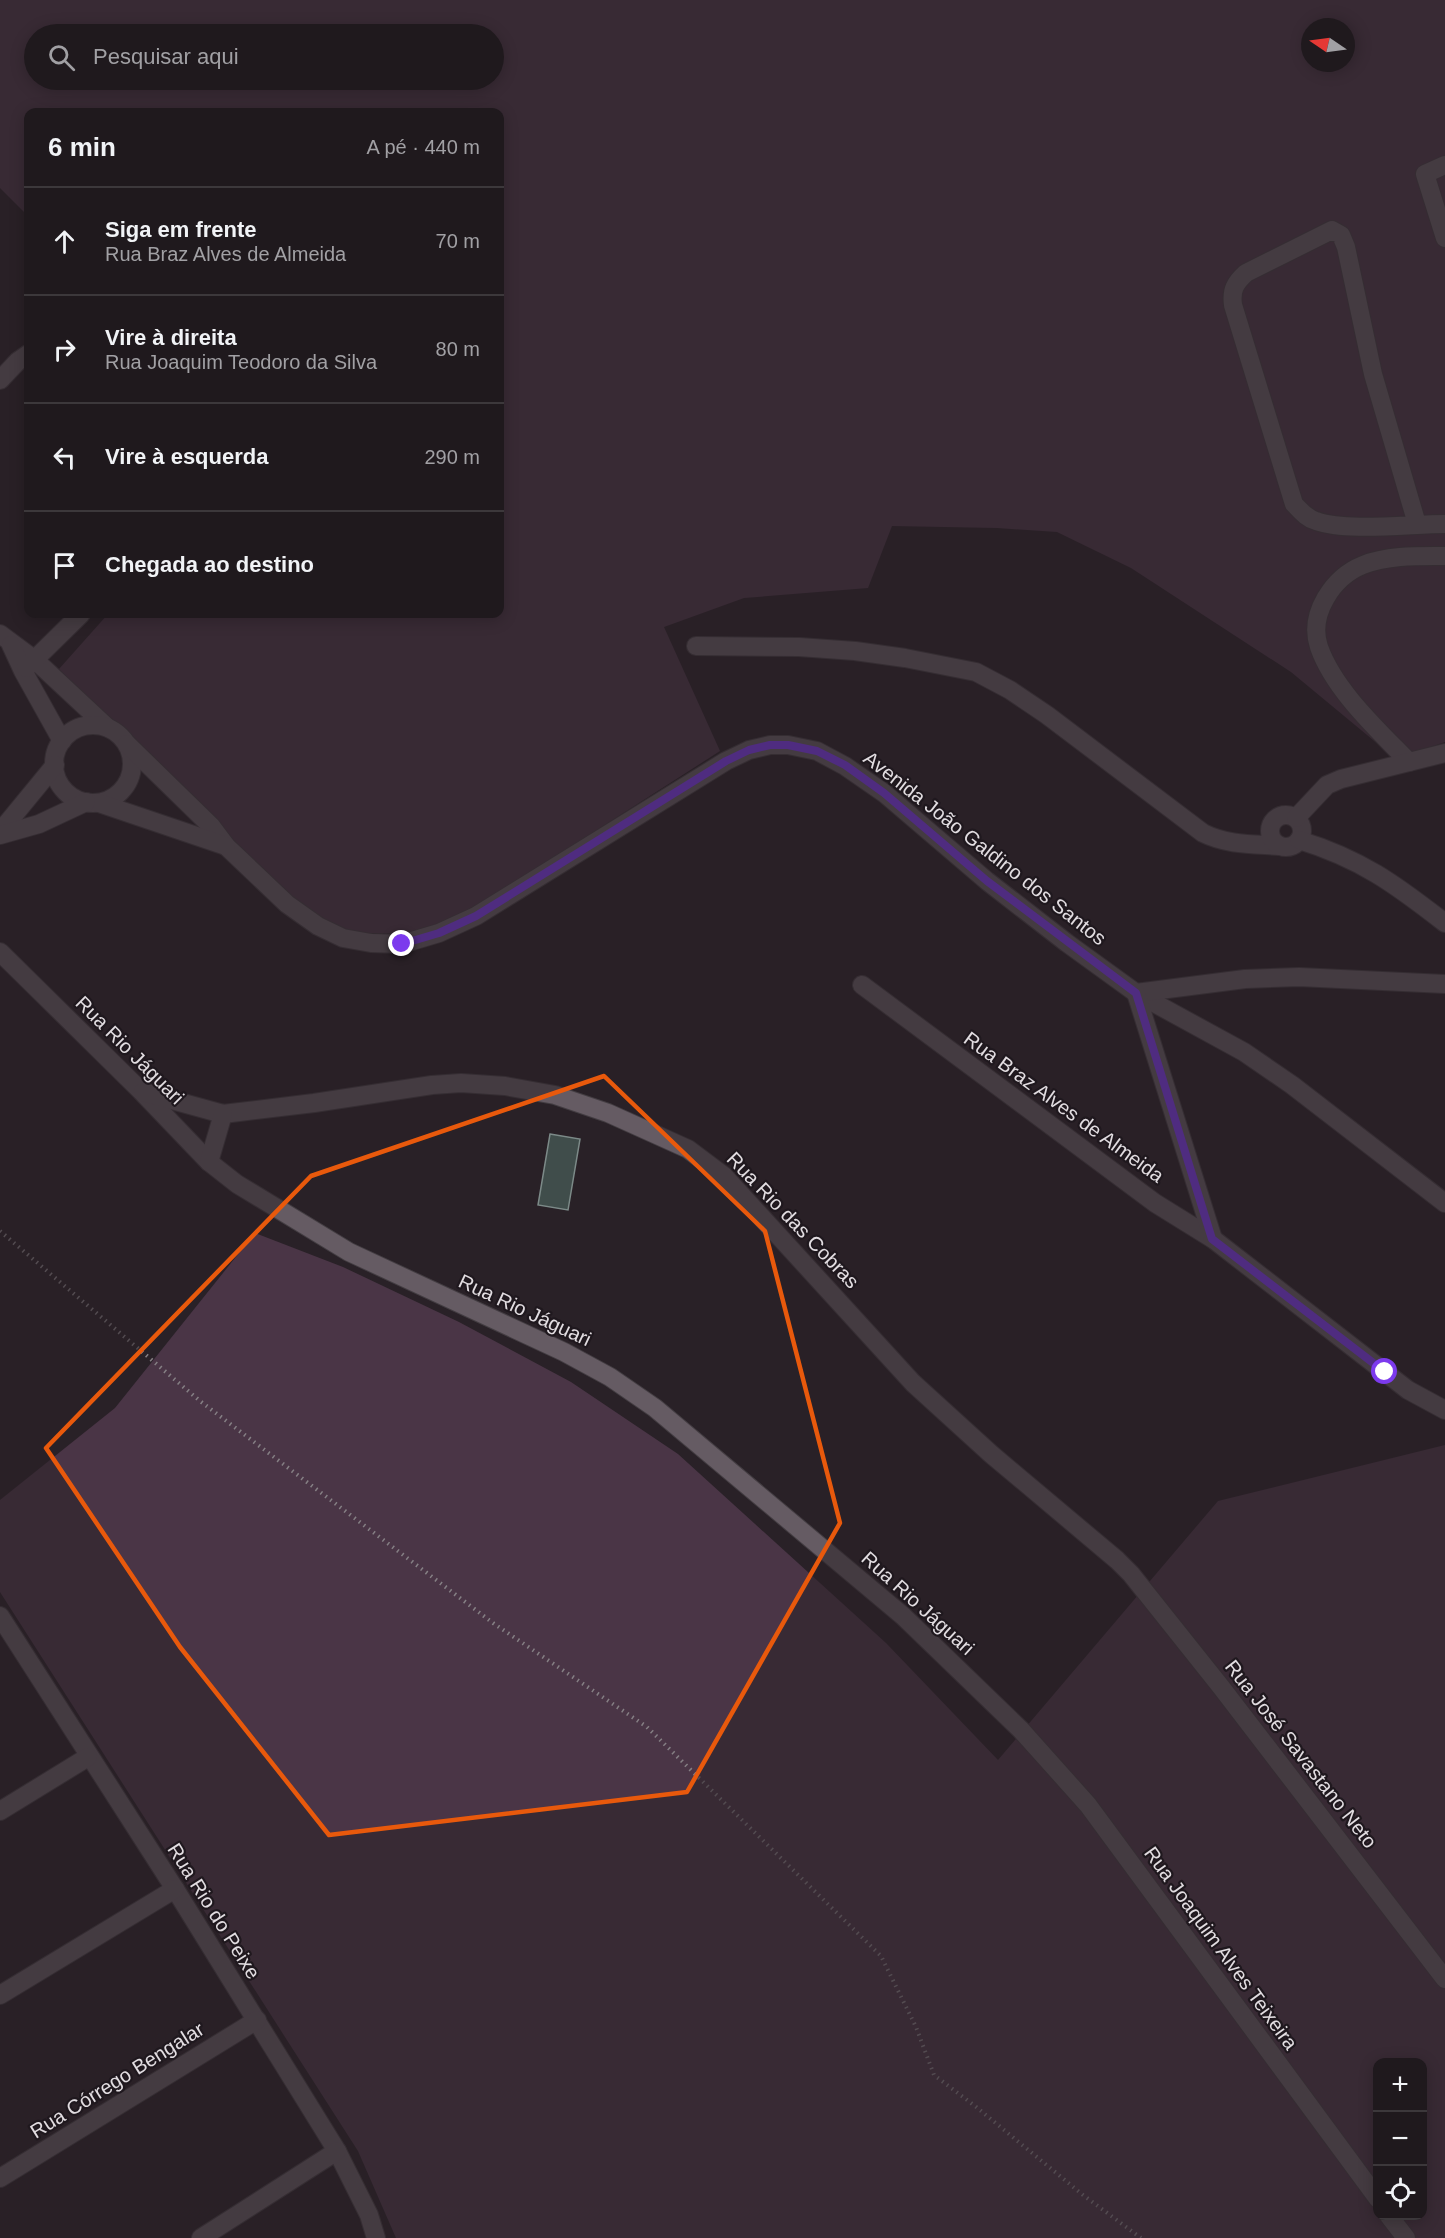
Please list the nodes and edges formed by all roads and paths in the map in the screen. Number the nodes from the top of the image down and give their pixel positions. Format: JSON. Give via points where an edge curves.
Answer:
{"nodes":[{"id":1,"x":1445,"y":165,"type":"edge"},
{"id":2,"x":1445,"y":238,"type":"edge"},
{"id":3,"x":24,"y":357,"type":"edge"},
{"id":4,"x":0,"y":380,"type":"edge"},
{"id":5,"x":1416,"y":524,"type":"junction"},
{"id":6,"x":1445,"y":524,"type":"edge"},
{"id":7,"x":1445,"y":556,"type":"edge"},
{"id":8,"x":77,"y":618,"type":"edge"},
{"id":9,"x":5,"y":639,"type":"edge"},
{"id":10,"x":696,"y":646,"type":"dead end"},
{"id":11,"x":29,"y":665,"type":"junction"},
{"id":12,"x":108,"y":728,"type":"junction"},
{"id":13,"x":62,"y":741,"type":"junction"},
{"id":14,"x":127,"y":744,"type":"junction"},
{"id":15,"x":1445,"y":753,"type":"edge"},
{"id":16,"x":1409,"y":762,"type":"junction"},
{"id":17,"x":55,"y":765,"type":"junction"},
{"id":18,"x":92,"y":803,"type":"junction"},
{"id":19,"x":1296,"y":818,"type":"junction"},
{"id":20,"x":1272,"y":825,"type":"junction"},
{"id":21,"x":0,"y":834,"type":"edge"},
{"id":22,"x":1299,"y":840,"type":"junction"},
{"id":23,"x":1236,"y":843,"type":"junction"},
{"id":24,"x":226,"y":846,"type":"junction"},
{"id":25,"x":1280,"y":846,"type":"junction"},
{"id":26,"x":1445,"y":923,"type":"edge"},
{"id":27,"x":0,"y":952,"type":"edge"},
{"id":28,"x":1445,"y":984,"type":"edge"},
{"id":29,"x":862,"y":986,"type":"dead end"},
{"id":30,"x":1136,"y":993,"type":"junction"},
{"id":31,"x":141,"y":1091,"type":"junction"},
{"id":32,"x":223,"y":1114,"type":"junction"},
{"id":33,"x":209,"y":1162,"type":"junction"},
{"id":34,"x":1445,"y":1203,"type":"edge"},
{"id":35,"x":0,"y":1231,"type":"edge"},
{"id":36,"x":1212,"y":1239,"type":"junction"},
{"id":37,"x":1445,"y":1410,"type":"edge"},
{"id":38,"x":1117,"y":1560,"type":"joint"},
{"id":39,"x":2,"y":1624,"type":"edge"},
{"id":40,"x":1021,"y":1730,"type":"joint"},
{"id":41,"x":88,"y":1757,"type":"junction"},
{"id":42,"x":0,"y":1811,"type":"edge"},
{"id":43,"x":175,"y":1889,"type":"junction"},
{"id":44,"x":1445,"y":1979,"type":"edge"},
{"id":45,"x":0,"y":1995,"type":"edge"},
{"id":46,"x":257,"y":2020,"type":"junction"},
{"id":47,"x":337,"y":2151,"type":"junction"},
{"id":48,"x":0,"y":2178,"type":"edge"},
{"id":49,"x":1373,"y":2194,"type":"edge"},
{"id":50,"x":1392,"y":2220,"type":"edge"},
{"id":51,"x":201,"y":2238,"type":"edge"},
{"id":52,"x":376,"y":2238,"type":"edge"},
{"id":53,"x":1141,"y":2238,"type":"edge"},
{"id":54,"x":1406,"y":2238,"type":"edge"}],
"edges":[{"from":1,"to":2,"type":"street","via":[[1425,174]]},
{"from":3,"to":4,"type":"street"},
{"from":5,"to":5,"type":"street","via":[[1373,374],[1346,247],[1341,235],[1332,230],[1246,273],[1234,286],[1233,305],[1294,504],[1310,519],[1327,524]]},
{"from":5,"to":6,"type":"street"},
{"from":7,"to":16,"type":"street","via":[[1410,556],[1362,565],[1341,580],[1325,598],[1318,614],[1319,646],[1330,667],[1349,697]]},
{"from":8,"to":11,"type":"street"},
{"from":9,"to":11,"type":"street"},
{"from":10,"to":23,"type":"street","via":[[855,651],[976,672],[1047,715],[1203,833]]},
{"from":11,"to":12,"type":"street"},
{"from":11,"to":13,"type":"street"},
{"from":12,"to":13,"type":"street","via":[[83,726]]},
{"from":12,"to":14,"type":"street"},
{"from":13,"to":17,"type":"street"},
{"from":14,"to":18,"type":"street","via":[[132,756],[129,781],[116,795]]},
{"from":14,"to":24,"type":"street","name":"Avenida João Galdino dos Santos","via":[[211,826]]},
{"from":15,"to":16,"type":"street"},
{"from":16,"to":19,"type":"street","via":[[1327,785]]},
{"from":17,"to":18,"type":"street","via":[[64,789],[74,798]]},
{"from":17,"to":21,"type":"street"},
{"from":18,"to":21,"type":"street"},
{"from":18,"to":24,"type":"street"},
{"from":19,"to":20,"type":"street","via":[[1278,817]]},
{"from":19,"to":22,"type":"street","via":[[1302,826]]},
{"from":20,"to":23,"type":"street"},
{"from":20,"to":25,"type":"street","via":[[1271,834]]},
{"from":22,"to":25,"type":"street","via":[[1291,846]]},
{"from":22,"to":26,"type":"street","via":[[1333,850],[1363,865]]},
{"from":23,"to":25,"type":"street"},
{"from":24,"to":30,"type":"street","name":"Avenida João Galdino dos Santos","via":[[287,904],[318,926],[343,938],[371,944],[402,944],[476,916],[726,761],[749,750],[788,745],[817,751],[845,765],[987,881]]},
{"from":27,"to":31,"type":"street","name":"Rua Rio Jáguari"},
{"from":28,"to":30,"type":"street","via":[[1299,977],[1245,979]]},
{"from":29,"to":36,"type":"street","name":"Rua Braz Alves de Almeida","via":[[1155,1203]]},
{"from":30,"to":34,"type":"street","name":"Avenida João Galdino dos Santos","via":[[1244,1052]]},
{"from":30,"to":36,"type":"street"},
{"from":31,"to":32,"type":"street","name":"Rua Rio das Cobras"},
{"from":31,"to":33,"type":"street","name":"Rua Rio Jáguari"},
{"from":32,"to":33,"type":"street"},
{"from":32,"to":38,"type":"street","name":"Rua Rio das Cobras","via":[[432,1085],[505,1086],[555,1095],[608,1113],[688,1149],[724,1176],[913,1383]]},
{"from":33,"to":40,"type":"street","name":"Rua Rio Jáguari","via":[[237,1184],[348,1252],[610,1377],[654,1408],[903,1616]]},
{"from":35,"to":53,"type":"path","via":[[200,1401],[493,1623],[647,1727],[881,1956],[934,2074]]},
{"from":36,"to":37,"type":"street","name":"Rua Braz Alves de Almeida","via":[[1408,1390]]},
{"from":38,"to":44,"type":"street","name":"Rua José Savastano Neto","via":[[1221,1687]]},
{"from":39,"to":41,"type":"street","name":"Rua Rio do Peixe"},
{"from":40,"to":49,"type":"street","name":"Rua Joaquim Alves Teixeira","via":[[1088,1805]]},
{"from":41,"to":42,"type":"street"},
{"from":41,"to":43,"type":"street","name":"Rua Rio do Peixe"},
{"from":43,"to":45,"type":"street"},
{"from":43,"to":46,"type":"street","name":"Rua Rio do Peixe"},
{"from":46,"to":47,"type":"street","name":"Rua Rio do Peixe"},
{"from":46,"to":48,"type":"street","name":"Rua Córrego Bengalar"},
{"from":47,"to":51,"type":"street"},
{"from":47,"to":52,"type":"street","name":"Rua Rio do Peixe","via":[[369,2215]]},
{"from":50,"to":54,"type":"street"}]}
